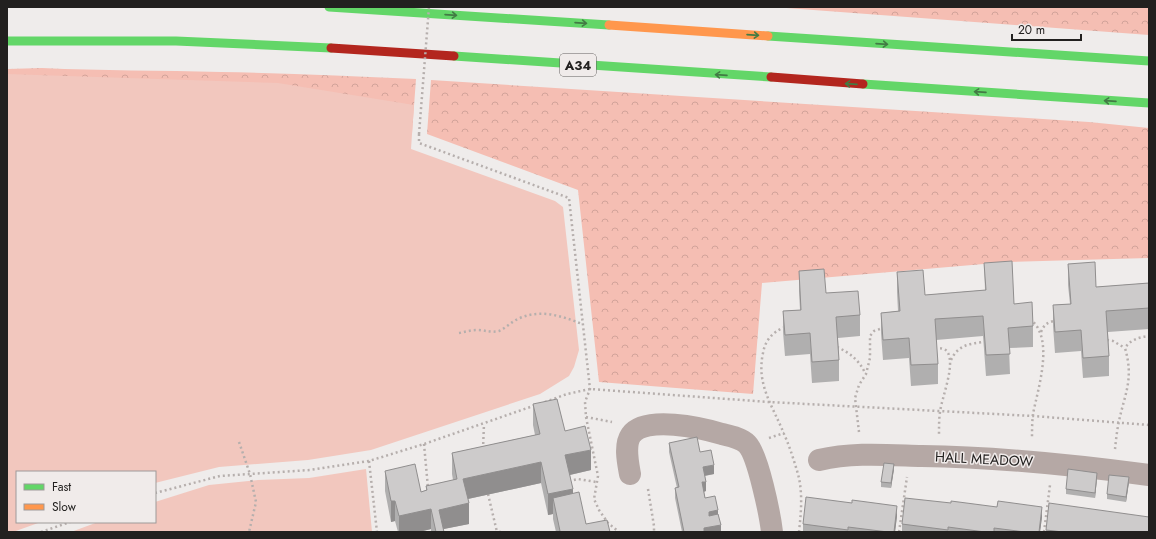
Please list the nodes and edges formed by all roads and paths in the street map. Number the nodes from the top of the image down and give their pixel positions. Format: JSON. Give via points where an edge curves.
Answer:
{"nodes":[{"id":1,"x":329,"y":7,"type":"edge"},
{"id":2,"x":429,"y":7,"type":"edge"},
{"id":3,"x":7,"y":41,"type":"edge"},
{"id":4,"x":1149,"y":62,"type":"edge"},
{"id":5,"x":1149,"y":103,"type":"edge"},
{"id":6,"x":1027,"y":318,"type":"edge"},
{"id":7,"x":1057,"y":321,"type":"edge"},
{"id":8,"x":582,"y":324,"type":"junction"},
{"id":9,"x":787,"y":327,"type":"edge"},
{"id":10,"x":884,"y":327,"type":"edge"},
{"id":11,"x":1041,"y":332,"type":"junction"},
{"id":12,"x":459,"y":333,"type":"dead end"},
{"id":13,"x":1149,"y":336,"type":"edge"},
{"id":14,"x":1106,"y":340,"type":"edge"},
{"id":15,"x":983,"y":342,"type":"edge"},
{"id":16,"x":837,"y":347,"type":"edge"},
{"id":17,"x":935,"y":348,"type":"edge"},
{"id":18,"x":1125,"y":348,"type":"junction"},
{"id":19,"x":951,"y":360,"type":"junction"},
{"id":20,"x":866,"y":374,"type":"junction"},
{"id":21,"x":590,"y":389,"type":"junction"},
{"id":22,"x":769,"y":402,"type":"junction"},
{"id":23,"x":855,"y":407,"type":"junction"},
{"id":24,"x":940,"y":410,"type":"junction"},
{"id":25,"x":1033,"y":416,"type":"junction"},
{"id":26,"x":1118,"y":423,"type":"junction"},
{"id":27,"x":484,"y":424,"type":"junction"},
{"id":28,"x":1149,"y":425,"type":"edge"},
{"id":29,"x":239,"y":442,"type":"dead end"},
{"id":30,"x":424,"y":444,"type":"junction"},
{"id":31,"x":483,"y":451,"type":"edge"},
{"id":32,"x":862,"y":454,"type":"junction"},
{"id":33,"x":909,"y":455,"type":"junction"},
{"id":34,"x":937,"y":456,"type":"junction"},
{"id":35,"x":819,"y":460,"type":"dead end"},
{"id":36,"x":369,"y":461,"type":"junction"},
{"id":37,"x":1031,"y":461,"type":"junction"},
{"id":38,"x":1053,"y":463,"type":"junction"},
{"id":39,"x":1112,"y":470,"type":"junction"},
{"id":40,"x":250,"y":474,"type":"junction"},
{"id":41,"x":630,"y":474,"type":"joint"},
{"id":42,"x":1149,"y":475,"type":"edge"},
{"id":43,"x":567,"y":482,"type":"edge"},
{"id":44,"x":596,"y":482,"type":"junction"},
{"id":45,"x":428,"y":489,"type":"edge"},
{"id":46,"x":156,"y":493,"type":"edge"},
{"id":47,"x":488,"y":494,"type":"edge"},
{"id":48,"x":67,"y":523,"type":"edge"},
{"id":49,"x":41,"y":532,"type":"edge"},
{"id":50,"x":249,"y":532,"type":"edge"},
{"id":51,"x":378,"y":532,"type":"edge"},
{"id":52,"x":498,"y":532,"type":"edge"},
{"id":53,"x":503,"y":532,"type":"edge"},
{"id":54,"x":619,"y":532,"type":"edge"},
{"id":55,"x":654,"y":532,"type":"edge"},
{"id":56,"x":772,"y":532,"type":"edge"},
{"id":57,"x":799,"y":532,"type":"edge"},
{"id":58,"x":899,"y":532,"type":"edge"},
{"id":59,"x":1044,"y":532,"type":"edge"}],
"edges":[{"from":1,"to":4,"type":"highway","one_way":true},
{"from":2,"to":8,"type":"path","bridge":true,"via":[[419,143],[569,198]]},
{"from":5,"to":3,"type":"highway","number":"A34","one_way":true,"via":[[291,45],[176,41]]},
{"from":6,"to":11,"type":"path","via":[[1031,319]]},
{"from":7,"to":11,"type":"path","via":[[1044,325]]},
{"from":8,"to":12,"type":"path","via":[[562,317],[530,314],[518,318],[500,330]]},
{"from":8,"to":21,"type":"path"},
{"from":9,"to":22,"type":"path","via":[[774,333],[765,344],[761,364],[763,384]]},
{"from":10,"to":20,"type":"path","via":[[874,331],[870,336],[870,358]]},
{"from":11,"to":25,"type":"path","via":[[1043,358]]},
{"from":13,"to":18,"type":"path","via":[[1137,338]]},
{"from":14,"to":18,"type":"path","via":[[1114,341]]},
{"from":15,"to":19,"type":"path","via":[[964,346],[955,352]]},
{"from":16,"to":20,"type":"path","via":[[855,358]]},
{"from":17,"to":19,"type":"path","via":[[942,348],[948,352]]},
{"from":18,"to":26,"type":"path","via":[[1129,380]]},
{"from":19,"to":24,"type":"path"},
{"from":20,"to":23,"type":"path","via":[[859,385]]},
{"from":21,"to":22,"type":"path"},
{"from":21,"to":27,"type":"path","via":[[567,394]]},
{"from":21,"to":44,"type":"path","via":[[585,402],[598,476]]},
{"from":22,"to":23,"type":"path"},
{"from":22,"to":57,"type":"path","via":[[784,433],[798,476],[802,507]]},
{"from":23,"to":24,"type":"path"},
{"from":23,"to":32,"type":"path"},
{"from":24,"to":25,"type":"path"},
{"from":24,"to":34,"type":"path"},
{"from":25,"to":26,"type":"path"},
{"from":25,"to":37,"type":"path"},
{"from":26,"to":28,"type":"path"},
{"from":26,"to":39,"type":"path"},
{"from":27,"to":30,"type":"path"},
{"from":27,"to":31,"type":"path"},
{"from":29,"to":40,"type":"path"},
{"from":30,"to":36,"type":"path"},
{"from":30,"to":45,"type":"path"},
{"from":32,"to":33,"type":"street","name":"HALL MEADOW"},
{"from":32,"to":35,"type":"street","name":"HALL MEADOW"},
{"from":33,"to":34,"type":"street","name":"HALL MEADOW"},
{"from":33,"to":58,"type":"path"},
{"from":34,"to":37,"type":"street","name":"HALL MEADOW"},
{"from":36,"to":40,"type":"path","via":[[310,470]]},
{"from":36,"to":51,"type":"path"},
{"from":37,"to":38,"type":"street","name":"HALL MEADOW"},
{"from":38,"to":39,"type":"street","name":"HALL MEADOW"},
{"from":38,"to":59,"type":"path"},
{"from":39,"to":42,"type":"street","name":"HALL MEADOW"},
{"from":40,"to":46,"type":"path","via":[[220,476]]},
{"from":40,"to":50,"type":"path","via":[[256,502]]},
{"from":41,"to":55,"type":"path","via":[[644,471]]},
{"from":41,"to":56,"type":"street","via":[[627,445],[631,435],[640,427],[681,424],[738,438],[747,444],[752,453],[760,476]]},
{"from":43,"to":44,"type":"path","via":[[578,479]]},
{"from":44,"to":54,"type":"path","via":[[594,499],[599,510],[608,523]]},
{"from":47,"to":52,"type":"path"},
{"from":48,"to":49,"type":"path"},
{"from":52,"to":53,"type":"path"}]}
